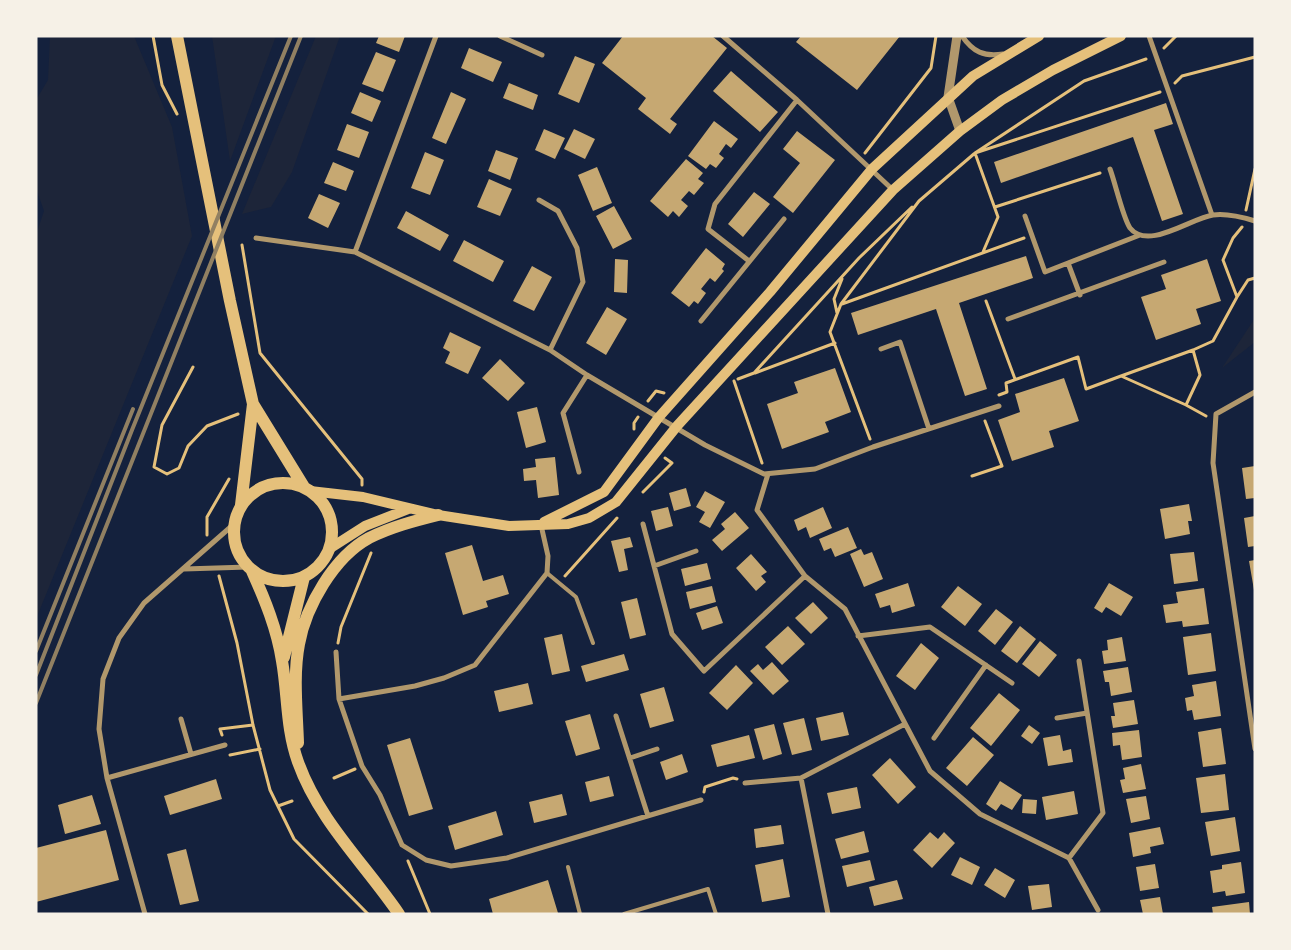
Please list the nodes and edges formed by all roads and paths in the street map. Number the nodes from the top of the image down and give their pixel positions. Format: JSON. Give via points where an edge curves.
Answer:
{"nodes":[{"id":1,"x":177,"y":36,"type":"edge"},
{"id":2,"x":436,"y":36,"type":"edge"},
{"id":3,"x":500,"y":36,"type":"edge"},
{"id":4,"x":723,"y":36,"type":"edge"},
{"id":5,"x":936,"y":36,"type":"edge"},
{"id":6,"x":958,"y":36,"type":"edge"},
{"id":7,"x":962,"y":36,"type":"edge"},
{"id":8,"x":1039,"y":36,"type":"edge"},
{"id":9,"x":1121,"y":36,"type":"edge"},
{"id":10,"x":1149,"y":36,"type":"edge"},
{"id":11,"x":1176,"y":36,"type":"edge"},
{"id":12,"x":1009,"y":53,"type":"junction"},
{"id":13,"x":542,"y":55,"type":"dead end"},
{"id":14,"x":1155,"y":56,"type":"junction"},
{"id":15,"x":1255,"y":57,"type":"edge"},
{"id":16,"x":1168,"y":90,"type":"junction"},
{"id":17,"x":948,"y":97,"type":"junction"},
{"id":18,"x":797,"y":100,"type":"junction"},
{"id":19,"x":960,"y":131,"type":"junction"},
{"id":20,"x":975,"y":153,"type":"junction"},
{"id":21,"x":860,"y":158,"type":"junction"},
{"id":22,"x":872,"y":169,"type":"junction"},
{"id":23,"x":1110,"y":169,"type":"joint"},
{"id":24,"x":1255,"y":169,"type":"edge"},
{"id":25,"x":893,"y":190,"type":"junction"},
{"id":26,"x":539,"y":200,"type":"dead end"},
{"id":27,"x":995,"y":208,"type":"junction"},
{"id":28,"x":1212,"y":215,"type":"junction"},
{"id":29,"x":1025,"y":216,"type":"dead end"},
{"id":30,"x":1246,"y":218,"type":"junction"},
{"id":31,"x":784,"y":219,"type":"dead end"},
{"id":32,"x":1255,"y":221,"type":"edge"},
{"id":33,"x":1140,"y":235,"type":"junction"},
{"id":34,"x":1027,"y":237,"type":"dead end"},
{"id":35,"x":256,"y":238,"type":"joint"},
{"id":36,"x":242,"y":246,"type":"junction"},
{"id":37,"x":220,"y":250,"type":"junction"},
{"id":38,"x":355,"y":252,"type":"junction"},
{"id":39,"x":983,"y":252,"type":"junction"},
{"id":40,"x":749,"y":261,"type":"junction"},
{"id":41,"x":1164,"y":262,"type":"dead end"},
{"id":42,"x":1068,"y":263,"type":"junction"},
{"id":43,"x":842,"y":277,"type":"dead end"},
{"id":44,"x":1255,"y":278,"type":"edge"},
{"id":45,"x":1080,"y":295,"type":"junction"},
{"id":46,"x":1237,"y":298,"type":"junction"},
{"id":47,"x":986,"y":300,"type":"dead end"},
{"id":48,"x":841,"y":304,"type":"junction"},
{"id":49,"x":838,"y":314,"type":"junction"},
{"id":50,"x":1008,"y":320,"type":"dead end"},
{"id":51,"x":701,"y":321,"type":"dead end"},
{"id":52,"x":835,"y":343,"type":"junction"},
{"id":53,"x":881,"y":349,"type":"dead end"},
{"id":54,"x":550,"y":350,"type":"junction"},
{"id":55,"x":1193,"y":350,"type":"junction"},
{"id":56,"x":193,"y":366,"type":"dead end"},
{"id":57,"x":754,"y":373,"type":"dead end"},
{"id":58,"x":586,"y":375,"type":"junction"},
{"id":59,"x":1121,"y":376,"type":"junction"},
{"id":60,"x":1015,"y":379,"type":"junction"},
{"id":61,"x":734,"y":381,"type":"dead end"},
{"id":62,"x":1255,"y":392,"type":"edge"},
{"id":63,"x":998,"y":395,"type":"dead end"},
{"id":64,"x":253,"y":404,"type":"junction"},
{"id":65,"x":1186,"y":405,"type":"junction"},
{"id":66,"x":999,"y":406,"type":"dead end"},
{"id":67,"x":982,"y":412,"type":"junction"},
{"id":68,"x":659,"y":417,"type":"junction"},
{"id":69,"x":1215,"y":422,"type":"junction"},
{"id":70,"x":677,"y":426,"type":"junction"},
{"id":71,"x":929,"y":429,"type":"junction"},
{"id":72,"x":873,"y":447,"type":"junction"},
{"id":73,"x":579,"y":472,"type":"dead end"},
{"id":74,"x":766,"y":474,"type":"junction"},
{"id":75,"x":972,"y":476,"type":"dead end"},
{"id":76,"x":307,"y":489,"type":"junction"},
{"id":77,"x":363,"y":497,"type":"junction"},
{"id":78,"x":241,"y":505,"type":"junction"},
{"id":79,"x":408,"y":509,"type":"junction"},
{"id":80,"x":438,"y":515,"type":"junction"},
{"id":81,"x":234,"y":524,"type":"junction"},
{"id":82,"x":541,"y":524,"type":"junction"},
{"id":83,"x":643,"y":524,"type":"dead end"},
{"id":84,"x":367,"y":539,"type":"junction"},
{"id":85,"x":329,"y":549,"type":"junction"},
{"id":86,"x":696,"y":551,"type":"dead end"},
{"id":87,"x":654,"y":566,"type":"junction"},
{"id":88,"x":184,"y":569,"type":"junction"},
{"id":89,"x":250,"y":569,"type":"junction"},
{"id":90,"x":547,"y":573,"type":"junction"},
{"id":91,"x":805,"y":576,"type":"junction"},
{"id":92,"x":304,"y":577,"type":"junction"},
{"id":93,"x":858,"y":636,"type":"junction"},
{"id":94,"x":594,"y":643,"type":"dead end"},
{"id":95,"x":336,"y":652,"type":"joint"},
{"id":96,"x":1079,"y":661,"type":"dead end"},
{"id":97,"x":283,"y":663,"type":"junction"},
{"id":98,"x":986,"y":665,"type":"junction"},
{"id":99,"x":1012,"y":684,"type":"dead end"},
{"id":100,"x":339,"y":699,"type":"junction"},
{"id":101,"x":1087,"y":713,"type":"junction"},
{"id":102,"x":616,"y":716,"type":"dead end"},
{"id":103,"x":1057,"y":718,"type":"dead end"},
{"id":104,"x":181,"y":719,"type":"dead end"},
{"id":105,"x":905,"y":724,"type":"junction"},
{"id":106,"x":934,"y":738,"type":"dead end"},
{"id":107,"x":225,"y":745,"type":"dead end"},
{"id":108,"x":1255,"y":748,"type":"edge"},
{"id":109,"x":657,"y":749,"type":"dead end"},
{"id":110,"x":191,"y":754,"type":"junction"},
{"id":111,"x":630,"y":758,"type":"junction"},
{"id":112,"x":298,"y":763,"type":"junction"},
{"id":113,"x":362,"y":766,"type":"junction"},
{"id":114,"x":107,"y":778,"type":"junction"},
{"id":115,"x":334,"y":778,"type":"dead end"},
{"id":116,"x":801,"y":778,"type":"junction"},
{"id":117,"x":745,"y":783,"type":"joint"},
{"id":118,"x":701,"y":800,"type":"joint"},
{"id":119,"x":292,"y":801,"type":"dead end"},
{"id":120,"x":278,"y":806,"type":"dead end"},
{"id":121,"x":648,"y":816,"type":"junction"},
{"id":122,"x":402,"y":845,"type":"junction"},
{"id":123,"x":1069,"y":858,"type":"junction"},
{"id":124,"x":568,"y":867,"type":"dead end"},
{"id":125,"x":1098,"y":910,"type":"dead end"},
{"id":126,"x":145,"y":914,"type":"edge"},
{"id":127,"x":399,"y":914,"type":"edge"},
{"id":128,"x":430,"y":914,"type":"edge"},
{"id":129,"x":580,"y":914,"type":"edge"},
{"id":130,"x":624,"y":914,"type":"edge"},
{"id":131,"x":716,"y":914,"type":"edge"},
{"id":132,"x":828,"y":914,"type":"edge"}],
"edges":[{"from":1,"to":37,"type":"main road"},
{"from":2,"to":38,"type":"street"},
{"from":3,"to":13,"type":"street"},
{"from":4,"to":18,"type":"street"},
{"from":5,"to":21,"type":"path","via":[[931,68]]},
{"from":6,"to":17,"type":"street"},
{"from":7,"to":12,"type":"street","via":[[970,47],[985,56]]},
{"from":8,"to":12,"type":"main road"},
{"from":9,"to":19,"type":"main road","via":[[1002,100]]},
{"from":10,"to":14,"type":"street"},
{"from":11,"to":14,"type":"path"},
{"from":12,"to":17,"type":"main road"},
{"from":14,"to":16,"type":"street"},
{"from":14,"to":20,"type":"path","via":[[1084,81]]},
{"from":15,"to":16,"type":"path","via":[[1182,76]]},
{"from":16,"to":20,"type":"path"},
{"from":16,"to":28,"type":"street"},
{"from":17,"to":19,"type":"street"},
{"from":17,"to":22,"type":"main road"},
{"from":18,"to":21,"type":"street"},
{"from":18,"to":40,"type":"street","via":[[715,204],[708,229]]},
{"from":19,"to":25,"type":"main road"},
{"from":20,"to":27,"type":"path"},
{"from":20,"to":48,"type":"path","via":[[919,200]]},
{"from":21,"to":22,"type":"street"},
{"from":22,"to":25,"type":"street"},
{"from":22,"to":68,"type":"main road","via":[[770,292]]},
{"from":23,"to":27,"type":"path"},
{"from":23,"to":33,"type":"street","via":[[1130,228]]},
{"from":24,"to":30,"type":"path"},
{"from":25,"to":70,"type":"main road"},
{"from":26,"to":54,"type":"street","via":[[558,211],[577,248],[584,282]]},
{"from":27,"to":39,"type":"path","via":[[998,217]]},
{"from":28,"to":30,"type":"street"},
{"from":28,"to":33,"type":"street","via":[[1153,237]]},
{"from":29,"to":42,"type":"street","via":[[1045,272]]},
{"from":30,"to":32,"type":"street"},
{"from":30,"to":46,"type":"path","via":[[1223,260]]},
{"from":31,"to":40,"type":"street"},
{"from":33,"to":42,"type":"street"},
{"from":34,"to":39,"type":"path"},
{"from":35,"to":36,"type":"path"},
{"from":35,"to":38,"type":"street"},
{"from":36,"to":37,"type":"path"},
{"from":36,"to":77,"type":"path","via":[[260,353],[362,479]]},
{"from":37,"to":64,"type":"main road"},
{"from":38,"to":54,"type":"street"},
{"from":39,"to":48,"type":"path"},
{"from":40,"to":51,"type":"street"},
{"from":41,"to":45,"type":"street"},
{"from":42,"to":45,"type":"street"},
{"from":43,"to":49,"type":"path","via":[[834,299]]},
{"from":44,"to":46,"type":"path","via":[[1248,280]]},
{"from":45,"to":50,"type":"street"},
{"from":46,"to":55,"type":"path","via":[[1213,341]]},
{"from":47,"to":60,"type":"path"},
{"from":48,"to":49,"type":"path"},
{"from":49,"to":52,"type":"path","via":[[830,332]]},
{"from":52,"to":57,"type":"path"},
{"from":52,"to":72,"type":"path"},
{"from":53,"to":71,"type":"street","via":[[900,342]]},
{"from":54,"to":58,"type":"street"},
{"from":55,"to":59,"type":"path"},
{"from":55,"to":65,"type":"path","via":[[1200,375]]},
{"from":56,"to":64,"type":"path","via":[[162,425],[154,467],[167,474],[179,468],[188,446],[207,426],[237,415]]},
{"from":58,"to":68,"type":"street"},
{"from":58,"to":73,"type":"street","via":[[563,413]]},
{"from":59,"to":60,"type":"path","via":[[1086,389],[1078,357]]},
{"from":59,"to":65,"type":"path"},
{"from":60,"to":63,"type":"path","via":[[1006,383],[1007,392]]},
{"from":61,"to":74,"type":"path"},
{"from":62,"to":69,"type":"street","via":[[1216,414]]},
{"from":64,"to":76,"type":"main road"},
{"from":64,"to":78,"type":"main road"},
{"from":65,"to":69,"type":"path"},
{"from":66,"to":67,"type":"street"},
{"from":67,"to":71,"type":"street"},
{"from":67,"to":75,"type":"path","via":[[1002,466]]},
{"from":68,"to":70,"type":"street"},
{"from":68,"to":82,"type":"main road","via":[[604,492]]},
{"from":69,"to":108,"type":"street","via":[[1213,463]]},
{"from":70,"to":74,"type":"street","via":[[705,445]]},
{"from":70,"to":82,"type":"main road","via":[[616,502],[589,518],[568,524]]},
{"from":71,"to":72,"type":"street"},
{"from":72,"to":74,"type":"street","via":[[814,469]]},
{"from":74,"to":91,"type":"street","via":[[757,510]]},
{"from":76,"to":77,"type":"main road"},
{"from":76,"to":78,"type":"main road","via":[[293,484],[270,484],[258,489]]},
{"from":76,"to":85,"type":"main road","via":[[322,502],[330,517]]},
{"from":77,"to":79,"type":"main road"},
{"from":78,"to":81,"type":"main road"},
{"from":79,"to":80,"type":"main road"},
{"from":79,"to":85,"type":"main road","via":[[365,526]]},
{"from":80,"to":82,"type":"main road","via":[[510,526]]},
{"from":80,"to":84,"type":"main road","via":[[402,524]]},
{"from":81,"to":88,"type":"street"},
{"from":81,"to":89,"type":"main road","via":[[234,540]]},
{"from":82,"to":90,"type":"street","via":[[548,556]]},
{"from":83,"to":87,"type":"street"},
{"from":84,"to":95,"type":"path","via":[[371,556],[341,627]]},
{"from":84,"to":112,"type":"main road","via":[[334,570],[313,602],[304,624],[299,646]]},
{"from":85,"to":92,"type":"main road","via":[[323,560]]},
{"from":86,"to":87,"type":"street"},
{"from":87,"to":91,"type":"street","via":[[672,634],[704,671]]},
{"from":88,"to":89,"type":"street"},
{"from":88,"to":114,"type":"street","via":[[144,603],[119,638],[103,679],[99,729]]},
{"from":89,"to":92,"type":"main road","via":[[264,578],[277,581]]},
{"from":89,"to":97,"type":"main road","via":[[268,609]]},
{"from":90,"to":94,"type":"lane","via":[[576,597]]},
{"from":90,"to":100,"type":"street","via":[[475,665],[415,686]]},
{"from":91,"to":93,"type":"street","via":[[845,609]]},
{"from":92,"to":97,"type":"main road"},
{"from":93,"to":98,"type":"street","via":[[930,627]]},
{"from":93,"to":105,"type":"street"},
{"from":95,"to":100,"type":"street"},
{"from":96,"to":101,"type":"street"},
{"from":97,"to":112,"type":"main road","via":[[288,723]]},
{"from":98,"to":99,"type":"street"},
{"from":98,"to":106,"type":"street"},
{"from":100,"to":113,"type":"street"},
{"from":101,"to":103,"type":"street"},
{"from":101,"to":123,"type":"street","via":[[1103,813]]},
{"from":102,"to":111,"type":"street"},
{"from":104,"to":110,"type":"street"},
{"from":105,"to":116,"type":"street"},
{"from":105,"to":123,"type":"street","via":[[930,771],[980,814]]},
{"from":107,"to":110,"type":"street"},
{"from":109,"to":111,"type":"street"},
{"from":110,"to":114,"type":"street"},
{"from":111,"to":121,"type":"street"},
{"from":112,"to":127,"type":"main road","via":[[326,818]]},
{"from":113,"to":115,"type":"path"},
{"from":113,"to":122,"type":"street","via":[[380,795]]},
{"from":114,"to":126,"type":"street"},
{"from":116,"to":117,"type":"street"},
{"from":116,"to":132,"type":"street"},
{"from":117,"to":118,"type":"path","via":[[733,778],[705,786]]},
{"from":118,"to":121,"type":"street"},
{"from":119,"to":120,"type":"path"},
{"from":121,"to":122,"type":"street","via":[[507,858],[476,864],[451,866],[426,860]]},
{"from":122,"to":128,"type":"path"},
{"from":123,"to":125,"type":"street"},
{"from":124,"to":129,"type":"lane"},
{"from":130,"to":131,"type":"lane","via":[[708,889]]}]}
